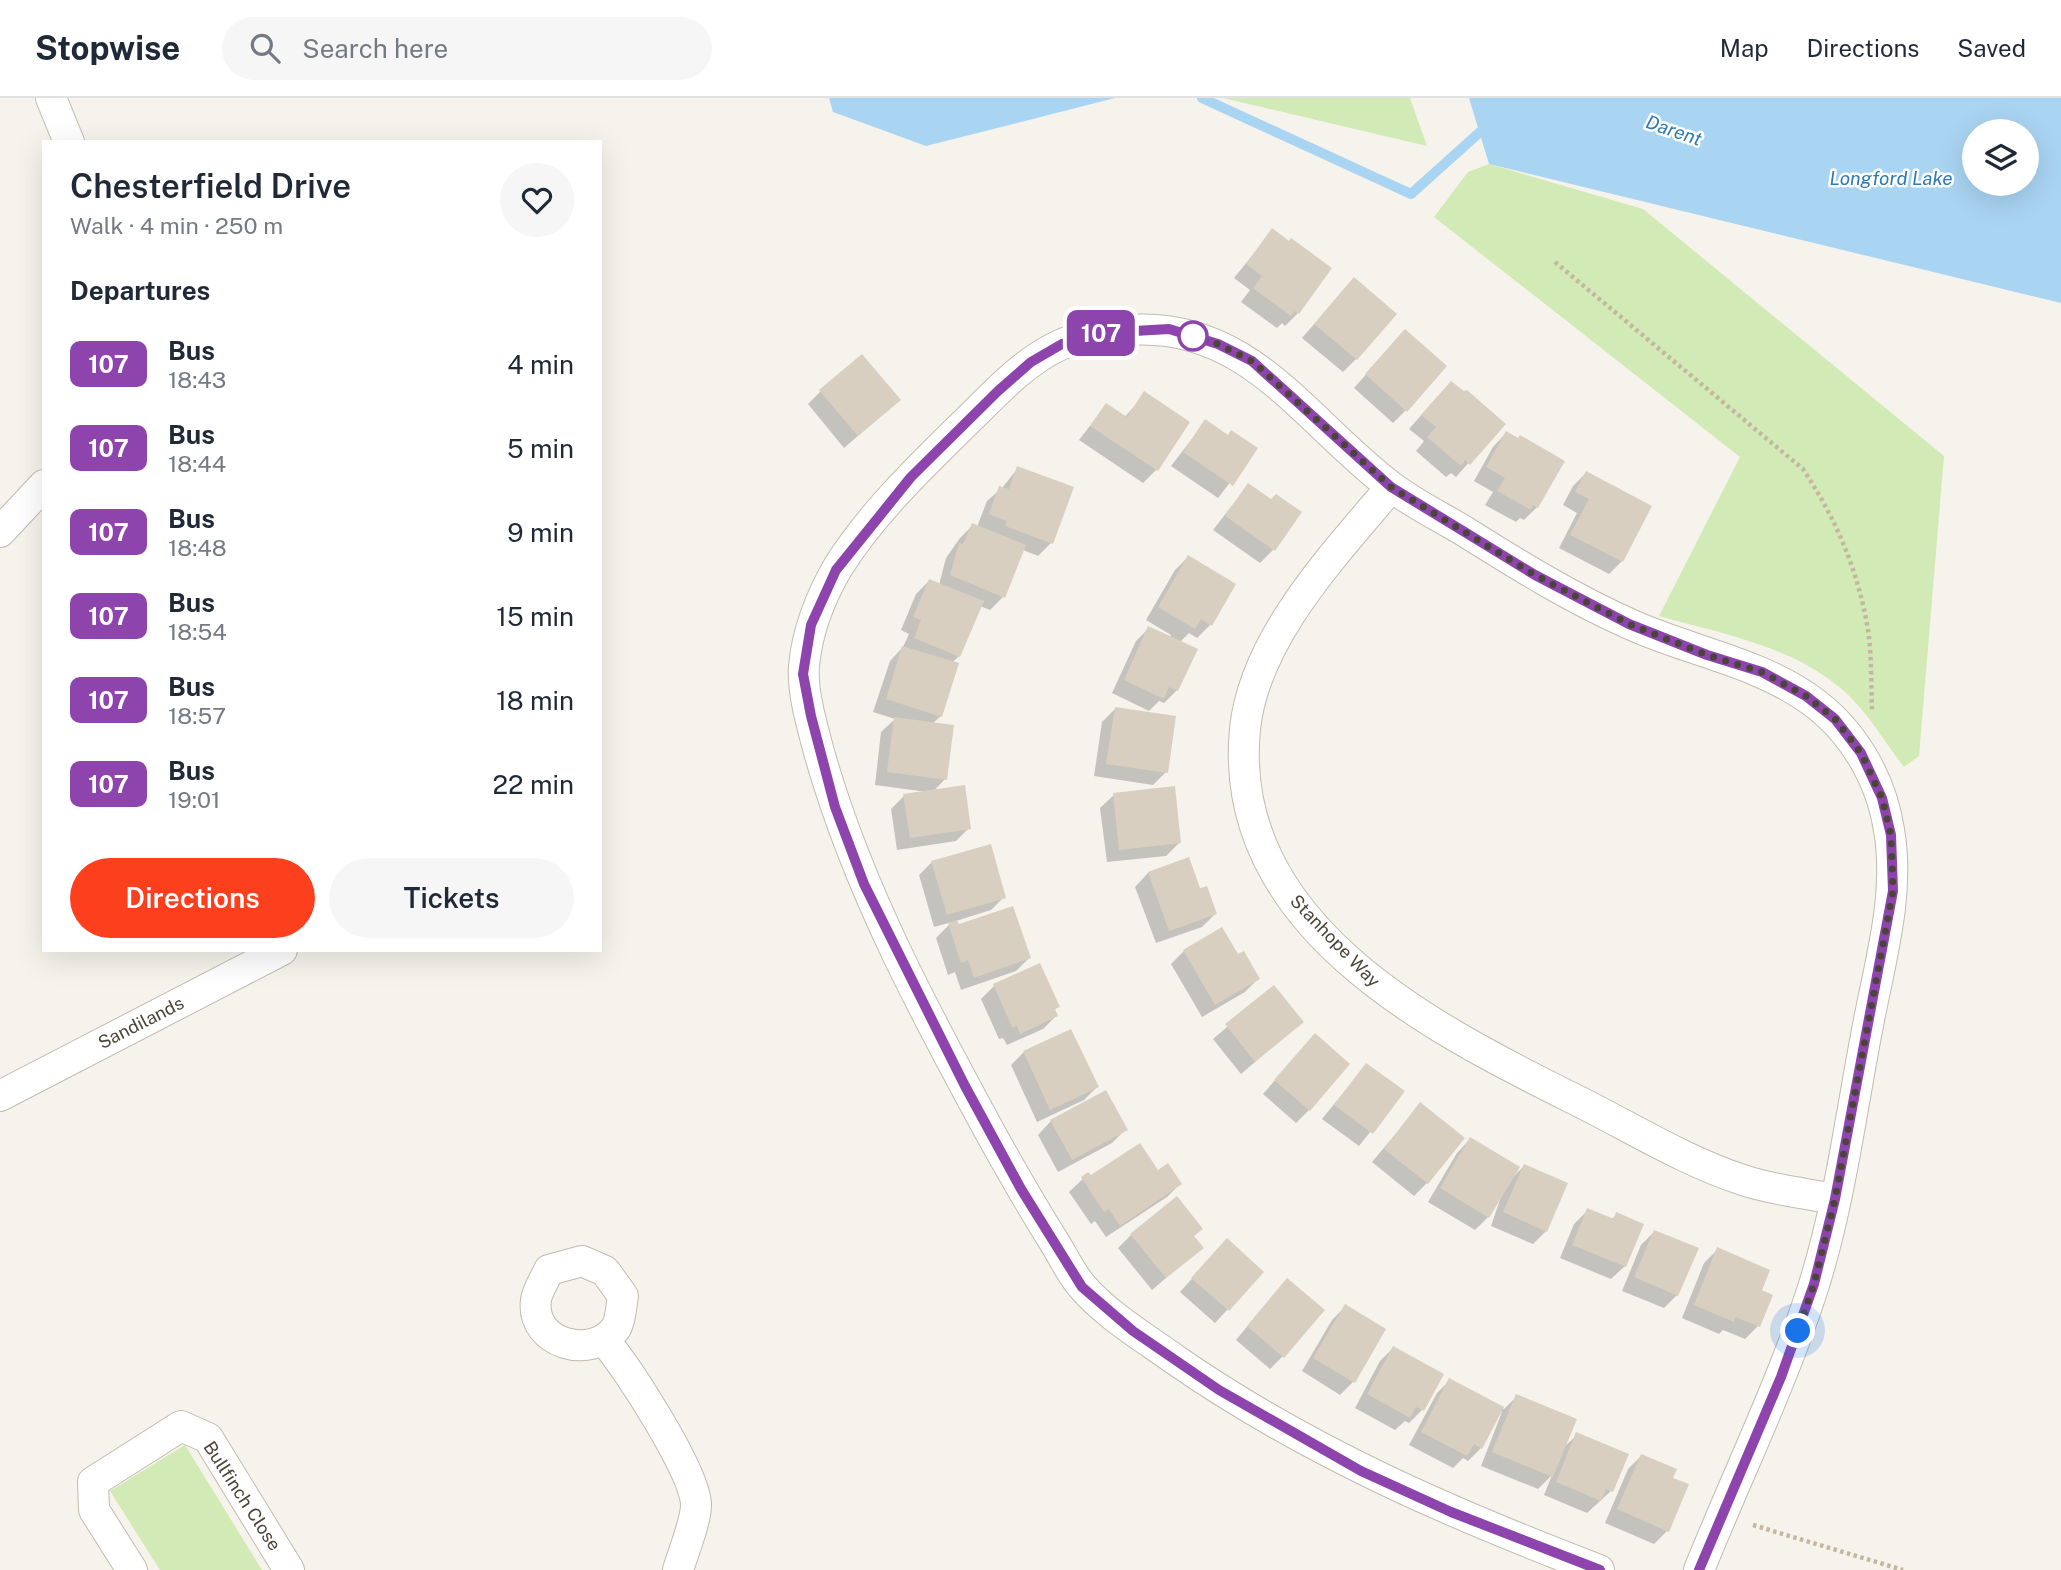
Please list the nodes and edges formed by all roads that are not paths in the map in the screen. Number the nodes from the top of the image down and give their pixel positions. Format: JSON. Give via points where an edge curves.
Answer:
{"nodes":[{"id":1,"x":51,"y":98,"type":"edge"},
{"id":2,"x":68,"y":140,"type":"edge"},
{"id":3,"x":42,"y":487,"type":"edge"},
{"id":4,"x":1391,"y":487,"type":"junction"},
{"id":5,"x":0,"y":533,"type":"edge"},
{"id":6,"x":278,"y":952,"type":"edge"},
{"id":7,"x":0,"y":1096,"type":"edge"},
{"id":8,"x":1835,"y":1199,"type":"junction"},
{"id":9,"x":604,"y":1340,"type":"dead end"},
{"id":10,"x":132,"y":1570,"type":"edge"},
{"id":11,"x":289,"y":1570,"type":"edge"},
{"id":12,"x":678,"y":1570,"type":"edge"},
{"id":13,"x":1600,"y":1570,"type":"edge"},
{"id":14,"x":1699,"y":1570,"type":"edge"}],
"edges":[{"from":1,"to":2,"type":"street"},
{"from":3,"to":5,"type":"street"},
{"from":4,"to":8,"type":"street","via":[[1535,575],[1629,624],[1762,672],[1806,696],[1835,719],[1861,753],[1888,823],[1893,891]]},
{"from":4,"to":8,"type":"street","name":"Stanhope Way","via":[[1321,570],[1269,654],[1254,689],[1245,728],[1244,783],[1257,837],[1275,876],[1297,907],[1375,986],[1484,1055],[1743,1181]]},
{"from":4,"to":13,"type":"street","via":[[1252,361],[1218,344],[1169,329],[1100,333],[1062,344],[1031,362],[998,391],[911,477],[836,570],[811,625],[803,674],[815,738],[864,884],[965,1086],[1082,1287],[1133,1331],[1219,1390],[1361,1471]]},
{"from":6,"to":7,"type":"street","name":"Sandilands"},
{"from":8,"to":14,"type":"street","via":[[1814,1284],[1790,1354]]},
{"from":9,"to":12,"type":"street","via":[[624,1363],[689,1481],[696,1504]]},
{"from":10,"to":11,"type":"street","name":"Bullfinch Close","via":[[94,1510],[93,1482],[181,1426],[208,1438]]}]}
